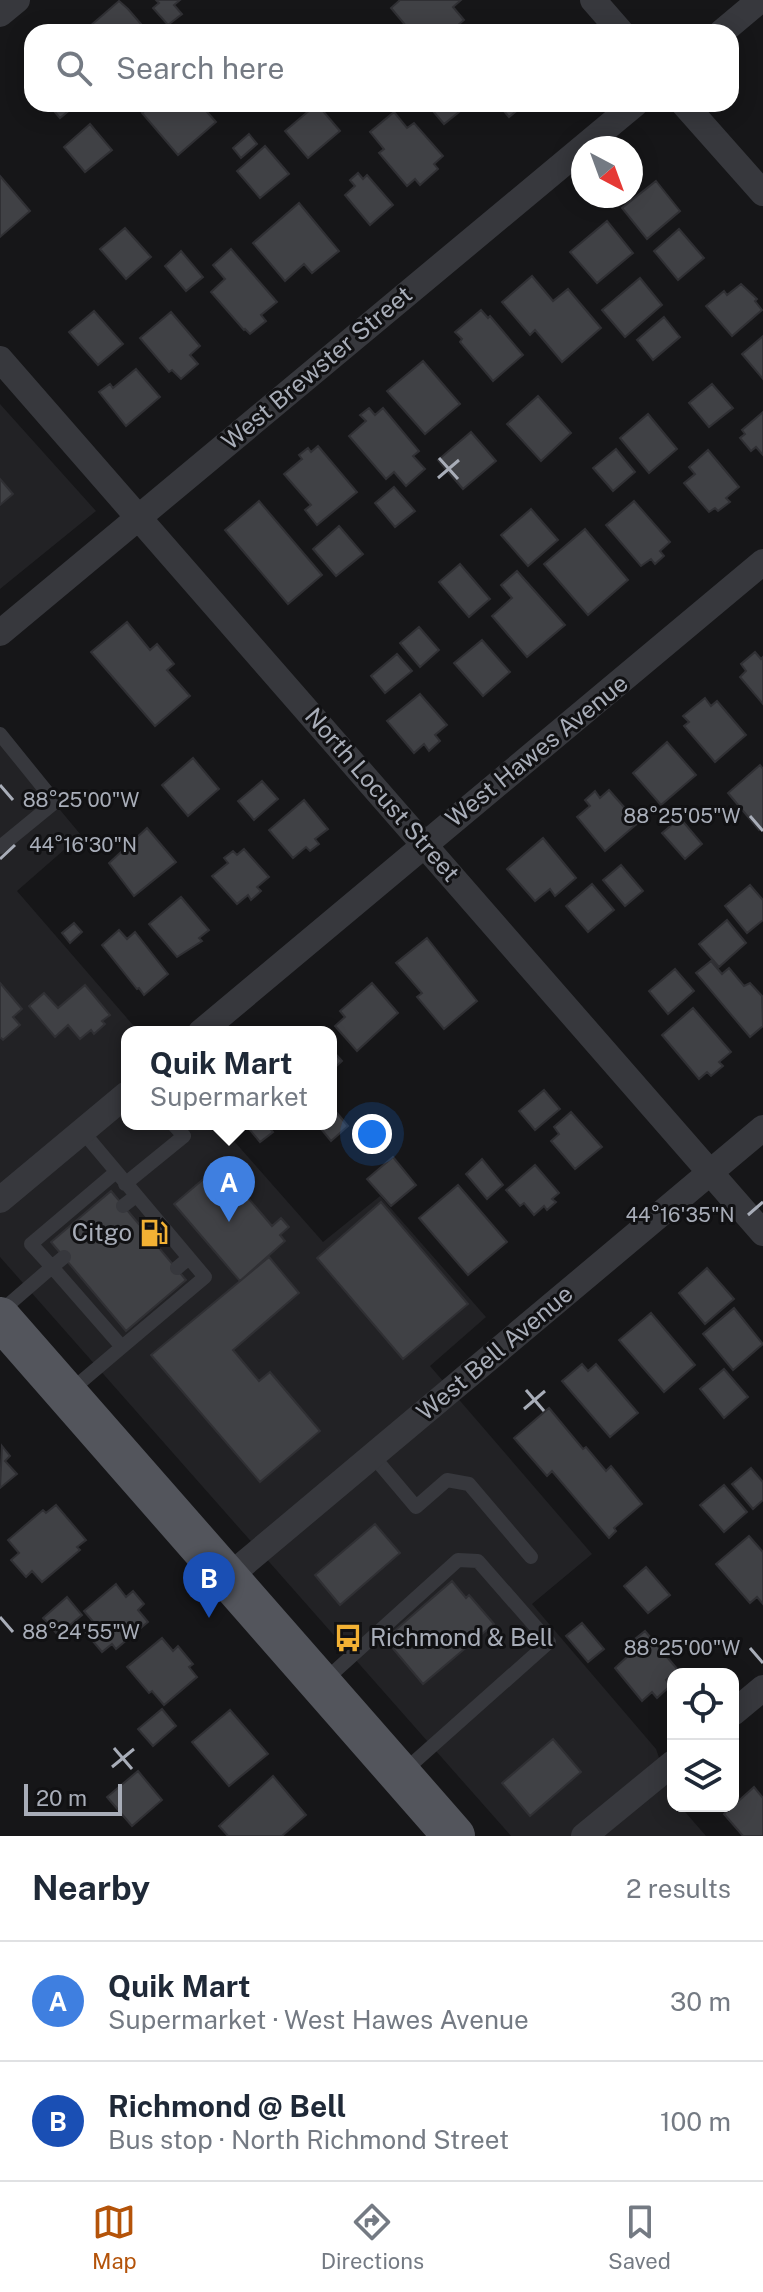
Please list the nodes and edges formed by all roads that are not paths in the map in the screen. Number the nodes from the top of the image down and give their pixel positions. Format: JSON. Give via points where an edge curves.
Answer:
{"nodes":[{"id":1,"x":17,"y":0,"type":"edge"},
{"id":2,"x":593,"y":0,"type":"edge"},
{"id":3,"x":760,"y":0,"type":"edge"},
{"id":4,"x":0,"y":14,"type":"edge"},
{"id":5,"x":614,"y":24,"type":"edge"},
{"id":6,"x":732,"y":24,"type":"edge"},
{"id":7,"x":625,"y":112,"type":"edge"},
{"id":8,"x":691,"y":112,"type":"edge"},
{"id":9,"x":763,"y":193,"type":"edge"},
{"id":10,"x":0,"y":359,"type":"edge"},
{"id":11,"x":138,"y":517,"type":"junction"},
{"id":12,"x":763,"y":562,"type":"edge"},
{"id":13,"x":0,"y":633,"type":"edge"},
{"id":14,"x":0,"y":734,"type":"edge"},
{"id":15,"x":425,"y":843,"type":"junction"},
{"id":16,"x":0,"y":847,"type":"edge"},
{"id":17,"x":208,"y":1026,"type":"edge"},
{"id":18,"x":121,"y":1099,"type":"edge"},
{"id":19,"x":763,"y":1128,"type":"edge"},
{"id":20,"x":178,"y":1130,"type":"edge"},
{"id":21,"x":83,"y":1132,"type":"junction"},
{"id":22,"x":710,"y":1173,"type":"junction"},
{"id":23,"x":121,"y":1178,"type":"junction"},
{"id":24,"x":136,"y":1196,"type":"junction"},
{"id":25,"x":0,"y":1200,"type":"edge"},
{"id":26,"x":123,"y":1206,"type":"dead end"},
{"id":27,"x":163,"y":1228,"type":"junction"},
{"id":28,"x":763,"y":1233,"type":"edge"},
{"id":29,"x":151,"y":1238,"type":"dead end"},
{"id":30,"x":64,"y":1257,"type":"dead end"},
{"id":31,"x":189,"y":1258,"type":"junction"},
{"id":32,"x":52,"y":1267,"type":"junction"},
{"id":33,"x":177,"y":1268,"type":"dead end"},
{"id":34,"x":0,"y":1312,"type":"edge"},
{"id":35,"x":0,"y":1318,"type":"edge"},
{"id":36,"x":122,"y":1347,"type":"junction"},
{"id":37,"x":67,"y":1394,"type":"junction"},
{"id":38,"x":373,"y":1456,"type":"junction"},
{"id":39,"x":531,"y":1557,"type":"dead end"},
{"id":40,"x":227,"y":1578,"type":"junction"},
{"id":41,"x":320,"y":1684,"type":"junction"},
{"id":42,"x":763,"y":1688,"type":"edge"},
{"id":43,"x":739,"y":1708,"type":"edge"},
{"id":44,"x":667,"y":1768,"type":"edge"},
{"id":45,"x":400,"y":1775,"type":"junction"},
{"id":46,"x":454,"y":1836,"type":"edge"},
{"id":47,"x":584,"y":1836,"type":"edge"}],
"edges":[{"from":1,"to":4,"type":"street"},
{"from":2,"to":5,"type":"street"},
{"from":3,"to":6,"type":"street"},
{"from":7,"to":11,"type":"street","name":"West Brewster Street"},
{"from":8,"to":9,"type":"street"},
{"from":10,"to":11,"type":"street","name":"North Locust Street"},
{"from":11,"to":13,"type":"street","name":"West Brewster Street"},
{"from":11,"to":15,"type":"street","name":"North Locust Street"},
{"from":12,"to":15,"type":"street","name":"West Hawes Avenue"},
{"from":14,"to":16,"type":"lane","via":[[55,802]]},
{"from":15,"to":17,"type":"street","name":"West Hawes Avenue"},
{"from":15,"to":22,"type":"street","name":"North Locust Street"},
{"from":18,"to":21,"type":"street"},
{"from":19,"to":22,"type":"street","name":"West Bell Avenue"},
{"from":20,"to":23,"type":"lane","via":[[184,1136]]},
{"from":21,"to":23,"type":"lane"},
{"from":21,"to":25,"type":"street"},
{"from":22,"to":28,"type":"street","name":"North Locust Street"},
{"from":22,"to":38,"type":"street","name":"West Bell Avenue"},
{"from":23,"to":24,"type":"lane"},
{"from":23,"to":32,"type":"lane","via":[[31,1244]]},
{"from":24,"to":26,"type":"lane"},
{"from":24,"to":27,"type":"lane"},
{"from":27,"to":29,"type":"lane"},
{"from":27,"to":31,"type":"lane"},
{"from":30,"to":32,"type":"lane"},
{"from":31,"to":33,"type":"lane"},
{"from":31,"to":36,"type":"lane","via":[[205,1277]]},
{"from":32,"to":34,"type":"lane"},
{"from":32,"to":36,"type":"lane","via":[[84,1293],[111,1324]]},
{"from":35,"to":37,"type":"main road"},
{"from":36,"to":37,"type":"lane"},
{"from":37,"to":40,"type":"main road"},
{"from":38,"to":39,"type":"lane","via":[[416,1507],[447,1480],[469,1484]]},
{"from":38,"to":40,"type":"street","name":"West Bell Avenue"},
{"from":40,"to":41,"type":"main road"},
{"from":41,"to":45,"type":"main road"},
{"from":41,"to":45,"type":"lane","via":[[458,1560],[478,1561],[549,1642]]},
{"from":42,"to":43,"type":"street"},
{"from":44,"to":47,"type":"street"},
{"from":45,"to":46,"type":"main road"}]}
